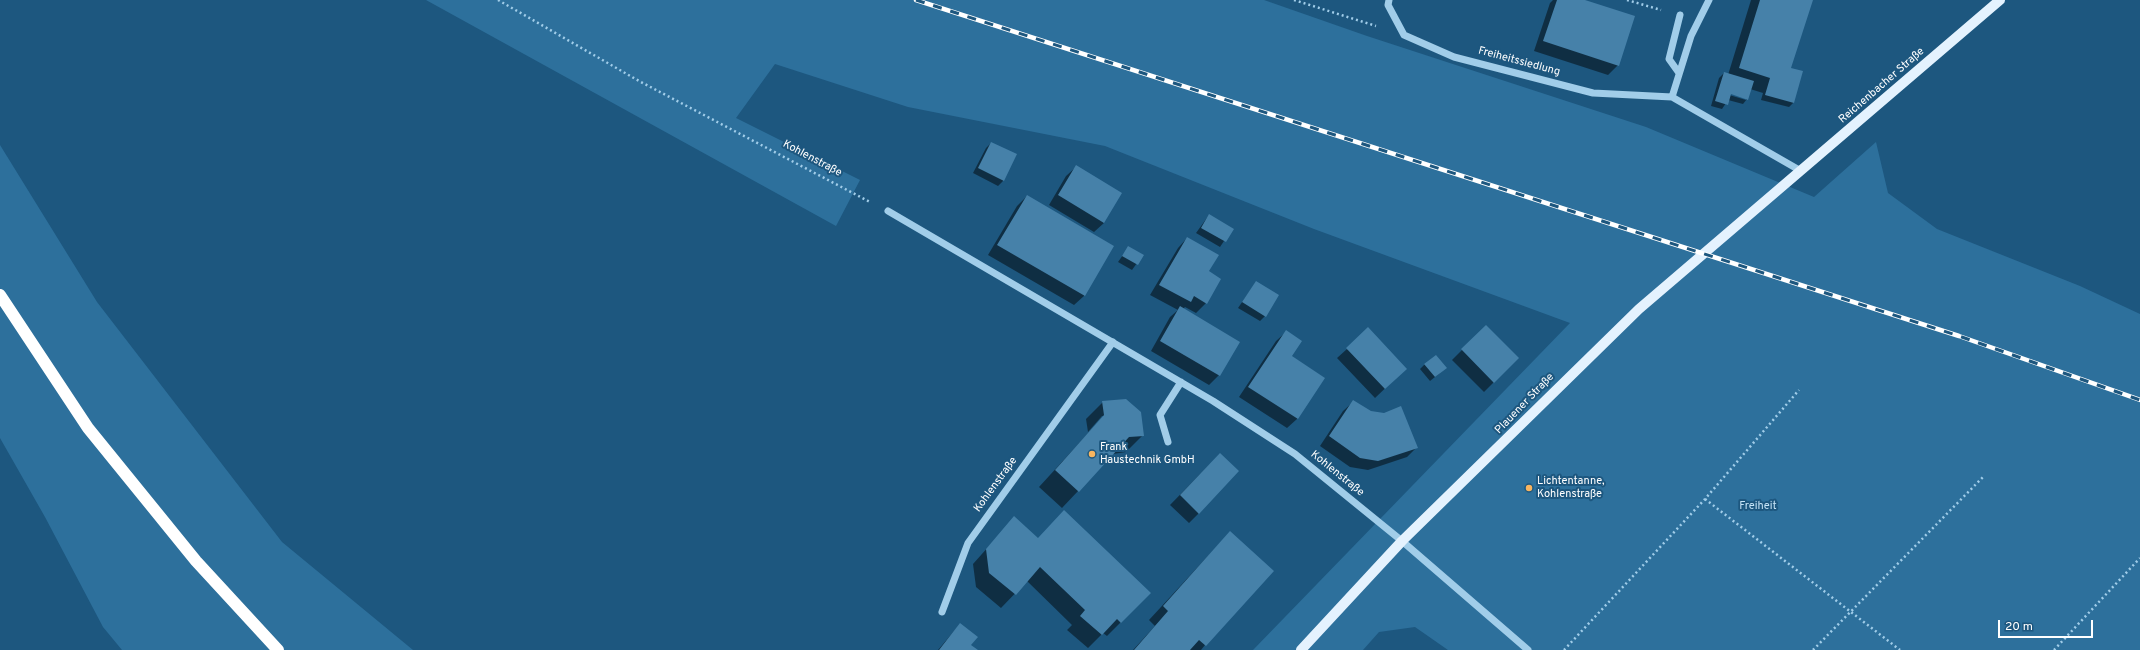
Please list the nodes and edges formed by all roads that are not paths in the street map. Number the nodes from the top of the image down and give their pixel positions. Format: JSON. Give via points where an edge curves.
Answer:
{"nodes":[{"id":1,"x":1389,"y":0,"type":"edge"},
{"id":2,"x":1709,"y":0,"type":"edge"},
{"id":3,"x":2000,"y":0,"type":"edge"},
{"id":4,"x":1680,"y":16,"type":"dead end"},
{"id":5,"x":1679,"y":73,"type":"junction"},
{"id":6,"x":1672,"y":97,"type":"junction"},
{"id":7,"x":1801,"y":171,"type":"junction"},
{"id":8,"x":1778,"y":189,"type":"joint"},
{"id":9,"x":888,"y":211,"type":"road end"},
{"id":10,"x":0,"y":295,"type":"edge"},
{"id":11,"x":1113,"y":342,"type":"junction"},
{"id":12,"x":1181,"y":382,"type":"junction"},
{"id":13,"x":1168,"y":442,"type":"dead end"},
{"id":14,"x":1402,"y":541,"type":"junction"},
{"id":15,"x":942,"y":612,"type":"dead end"},
{"id":16,"x":278,"y":650,"type":"edge"},
{"id":17,"x":1302,"y":650,"type":"edge"},
{"id":18,"x":1528,"y":650,"type":"edge"}],
"edges":[{"from":1,"to":6,"type":"street","name":"Freiheitssiedlung","via":[[1388,5],[1404,35],[1454,57],[1593,93]]},
{"from":2,"to":5,"type":"street","via":[[1691,36]]},
{"from":3,"to":7,"type":"main road","name":"Reichenbacher Straße"},
{"from":4,"to":5,"type":"street","via":[[1669,59]]},
{"from":5,"to":6,"type":"street"},
{"from":6,"to":7,"type":"street","name":"Freiheitssiedlung"},
{"from":7,"to":8,"type":"main road","name":"Reichenbacher Straße"},
{"from":8,"to":14,"type":"main road","name":"Plauener Straße","via":[[1639,310]]},
{"from":9,"to":11,"type":"street","name":"Kohlenstraße"},
{"from":10,"to":16,"type":"highway","via":[[88,428],[196,561]]},
{"from":11,"to":12,"type":"street","name":"Kohlenstraße"},
{"from":11,"to":15,"type":"street","name":"Kohlenstraße","via":[[968,543]]},
{"from":12,"to":13,"type":"street","via":[[1160,415]]},
{"from":12,"to":14,"type":"street","name":"Kohlenstraße","via":[[1295,454]]},
{"from":14,"to":17,"type":"main road","name":"Plauener Straße"},
{"from":14,"to":18,"type":"street","name":"Kohlenstraße"}]}
